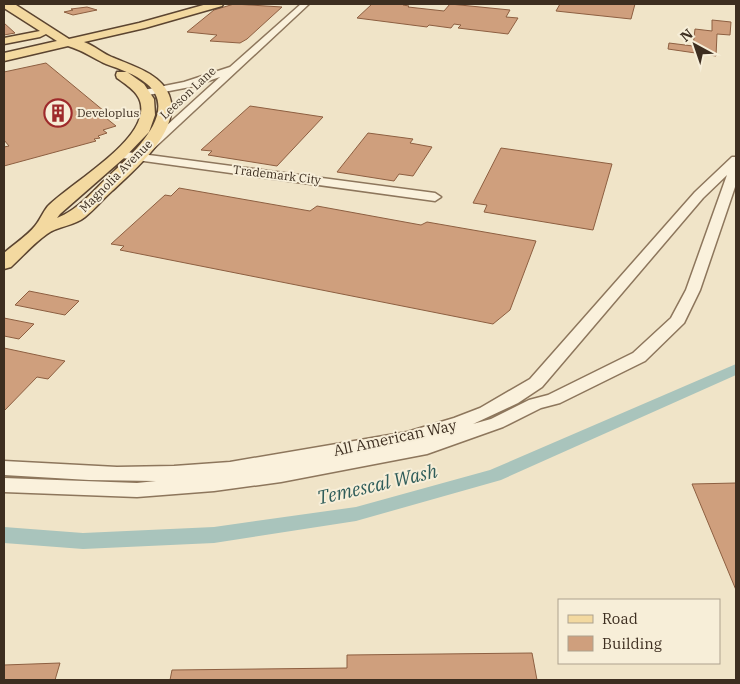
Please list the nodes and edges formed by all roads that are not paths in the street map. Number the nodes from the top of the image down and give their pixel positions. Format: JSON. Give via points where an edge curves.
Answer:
{"nodes":[{"id":1,"x":4,"y":4,"type":"edge"},
{"id":2,"x":218,"y":4,"type":"edge"},
{"id":3,"x":305,"y":4,"type":"edge"},
{"id":4,"x":163,"y":9,"type":"dead end"},
{"id":5,"x":141,"y":26,"type":"junction"},
{"id":6,"x":66,"y":29,"type":"dead end"},
{"id":7,"x":49,"y":32,"type":"junction"},
{"id":8,"x":4,"y":41,"type":"edge"},
{"id":9,"x":67,"y":43,"type":"junction"},
{"id":10,"x":4,"y":55,"type":"edge"},
{"id":11,"x":122,"y":64,"type":"junction"},
{"id":12,"x":232,"y":69,"type":"junction"},
{"id":13,"x":159,"y":90,"type":"junction"},
{"id":14,"x":143,"y":93,"type":"junction"},
{"id":15,"x":119,"y":155,"type":"junction"},
{"id":16,"x":138,"y":157,"type":"junction"},
{"id":17,"x":733,"y":162,"type":"edge"},
{"id":18,"x":435,"y":196,"type":"dead end"},
{"id":19,"x":42,"y":228,"type":"junction"},
{"id":20,"x":4,"y":263,"type":"edge"},
{"id":21,"x":4,"y":468,"type":"edge"},
{"id":22,"x":4,"y":485,"type":"edge"}],
"edges":[{"from":1,"to":7,"type":"main road"},
{"from":2,"to":5,"type":"main road"},
{"from":3,"to":12,"type":"street","name":"Leeson Lane"},
{"from":4,"to":9,"type":"main road","via":[[78,32]]},
{"from":5,"to":9,"type":"main road"},
{"from":5,"to":11,"type":"main road","via":[[88,42]]},
{"from":6,"to":7,"type":"main road"},
{"from":7,"to":8,"type":"main road"},
{"from":7,"to":9,"type":"main road"},
{"from":7,"to":10,"type":"main road","via":[[52,38],[44,44]]},
{"from":9,"to":10,"type":"main road"},
{"from":9,"to":11,"type":"main road","via":[[81,45]]},
{"from":9,"to":14,"type":"main road","via":[[70,49],[130,80]]},
{"from":11,"to":13,"type":"main road","via":[[155,84]]},
{"from":12,"to":13,"type":"street","name":"Leeson Lane"},
{"from":12,"to":16,"type":"street","name":"Leeson Lane","via":[[224,80]]},
{"from":13,"to":14,"type":"street","name":"Leeson Lane"},
{"from":13,"to":16,"type":"main road","name":"Magnolia Avenue","via":[[166,114],[157,134]]},
{"from":14,"to":15,"type":"main road","name":"Magnolia Avenue","via":[[147,99],[148,115],[142,132]]},
{"from":15,"to":16,"type":"street","name":"Trademark City"},
{"from":15,"to":19,"type":"main road","name":"Magnolia Avenue","via":[[53,211]]},
{"from":16,"to":18,"type":"street","name":"Trademark City"},
{"from":16,"to":19,"type":"main road","name":"Magnolia Avenue","via":[[74,217]]},
{"from":17,"to":21,"type":"street","name":"All American Way","via":[[699,194],[536,383],[513,400],[471,420],[384,443],[229,469],[116,473]]},
{"from":17,"to":22,"type":"street","name":"All American Way","via":[[733,175],[693,290],[678,320],[639,357],[554,399],[436,444],[281,475],[137,490]]},
{"from":19,"to":20,"type":"main road","name":"Magnolia Avenue"}]}
